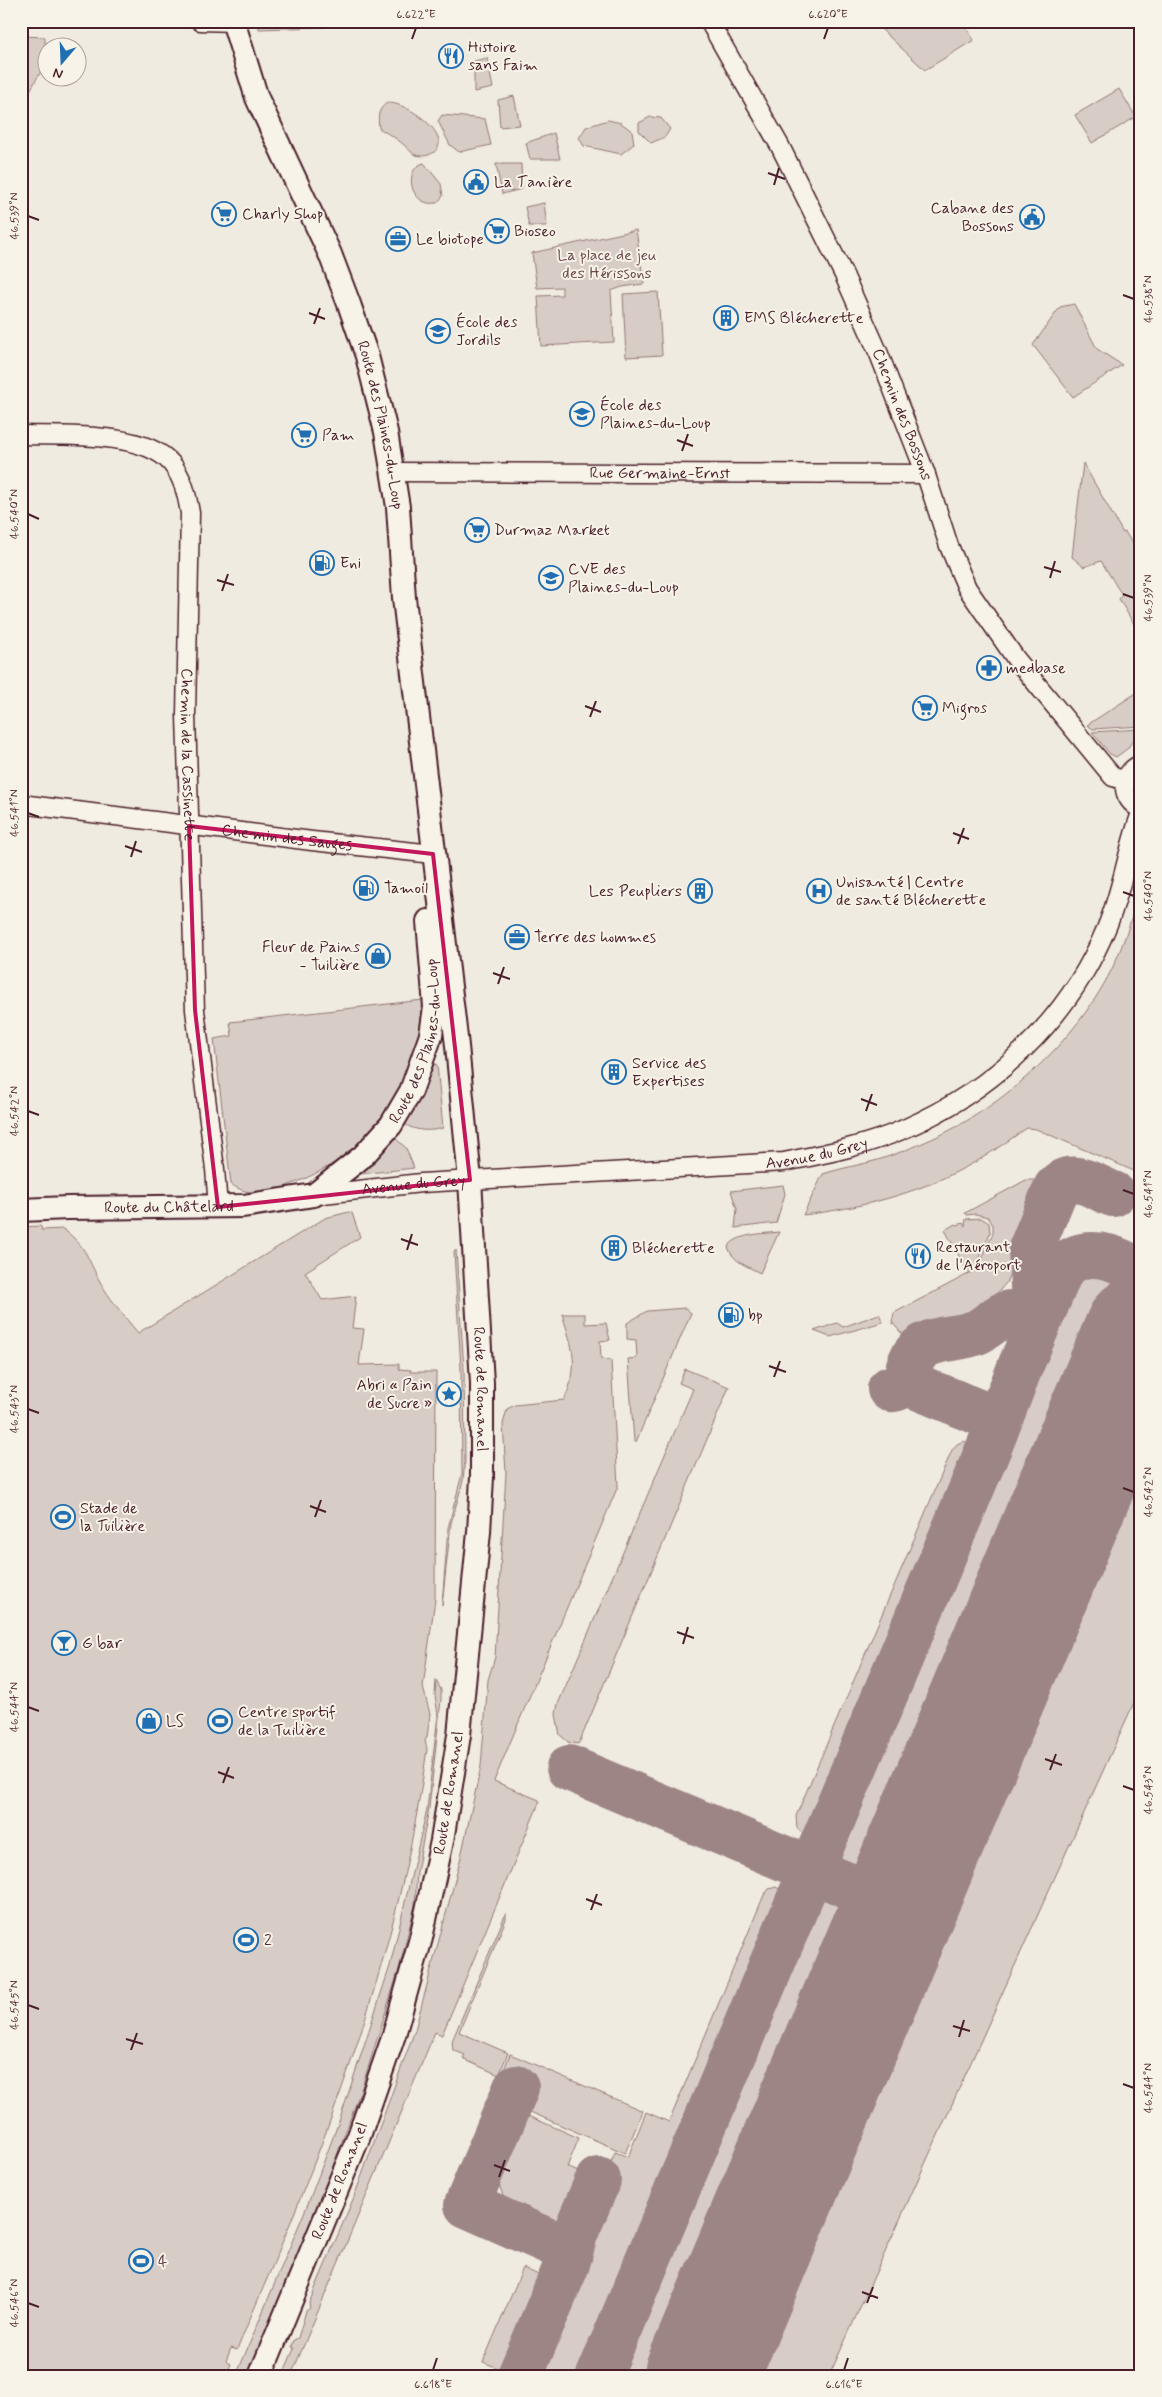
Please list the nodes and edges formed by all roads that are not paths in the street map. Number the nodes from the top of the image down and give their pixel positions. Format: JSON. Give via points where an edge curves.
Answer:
{"nodes":[{"id":1,"x":200,"y":21,"type":"edge"},
{"id":2,"x":709,"y":21,"type":"edge"},
{"id":3,"x":233,"y":22,"type":"edge"},
{"id":4,"x":21,"y":435,"type":"edge"},
{"id":5,"x":392,"y":472,"type":"junction"},
{"id":6,"x":926,"y":474,"type":"junction"},
{"id":7,"x":1139,"y":762,"type":"edge"},
{"id":8,"x":1125,"y":780,"type":"junction"},
{"id":9,"x":21,"y":804,"type":"edge"},
{"id":10,"x":1141,"y":808,"type":"edge"},
{"id":11,"x":1141,"y":812,"type":"edge"},
{"id":12,"x":189,"y":826,"type":"junction"},
{"id":13,"x":433,"y":854,"type":"junction"},
{"id":14,"x":470,"y":1180,"type":"junction"},
{"id":15,"x":314,"y":1194,"type":"junction"},
{"id":16,"x":218,"y":1207,"type":"junction"},
{"id":17,"x":21,"y":1210,"type":"edge"},
{"id":18,"x":260,"y":2376,"type":"edge"}],
"edges":[{"from":1,"to":3,"type":"street"},
{"from":2,"to":6,"type":"street","name":"Chemin des Bossons","via":[[780,146],[844,275]]},
{"from":3,"to":5,"type":"main road","name":"Route des Plaines-du-Loup","via":[[257,98],[330,254],[349,304],[367,356]]},
{"from":4,"to":12,"type":"street","name":"Chemin de la Cassinette","via":[[137,442],[156,451],[179,473],[190,513],[186,715]]},
{"from":5,"to":6,"type":"street","name":"Rue Germaine-Ernst"},
{"from":5,"to":13,"type":"main road","name":"Route des Plaines-du-Loup"},
{"from":6,"to":8,"type":"street","name":"Chemin des Bossons","via":[[949,546],[982,613],[1113,777]]},
{"from":7,"to":8,"type":"street"},
{"from":8,"to":10,"type":"street","via":[[1127,798]]},
{"from":9,"to":12,"type":"street","name":"Chemin des Sauges"},
{"from":11,"to":14,"type":"street","name":"Avenue du Grey","via":[[1107,926],[1077,985],[1028,1047],[992,1078],[945,1109],[873,1141],[784,1162]]},
{"from":12,"to":13,"type":"street","name":"Chemin des Sauges"},
{"from":12,"to":16,"type":"street","name":"Chemin de la Cassinette","via":[[195,1010]]},
{"from":13,"to":14,"type":"main road","name":"Route des Plaines-du-Loup","via":[[451,989]]},
{"from":13,"to":15,"type":"main road","name":"Route des Plaines-du-Loup","via":[[425,876],[435,1007],[431,1035],[420,1069],[391,1125],[363,1156]]},
{"from":14,"to":15,"type":"street","name":"Avenue du Grey"},
{"from":14,"to":18,"type":"main road","name":"Route de Romanel","via":[[482,1383],[482,1477],[461,1716],[442,1841],[421,1938],[394,2035],[331,2205]]},
{"from":15,"to":16,"type":"main road","name":"Route du Châtelard"},
{"from":16,"to":17,"type":"main road","name":"Route du Châtelard"}]}
